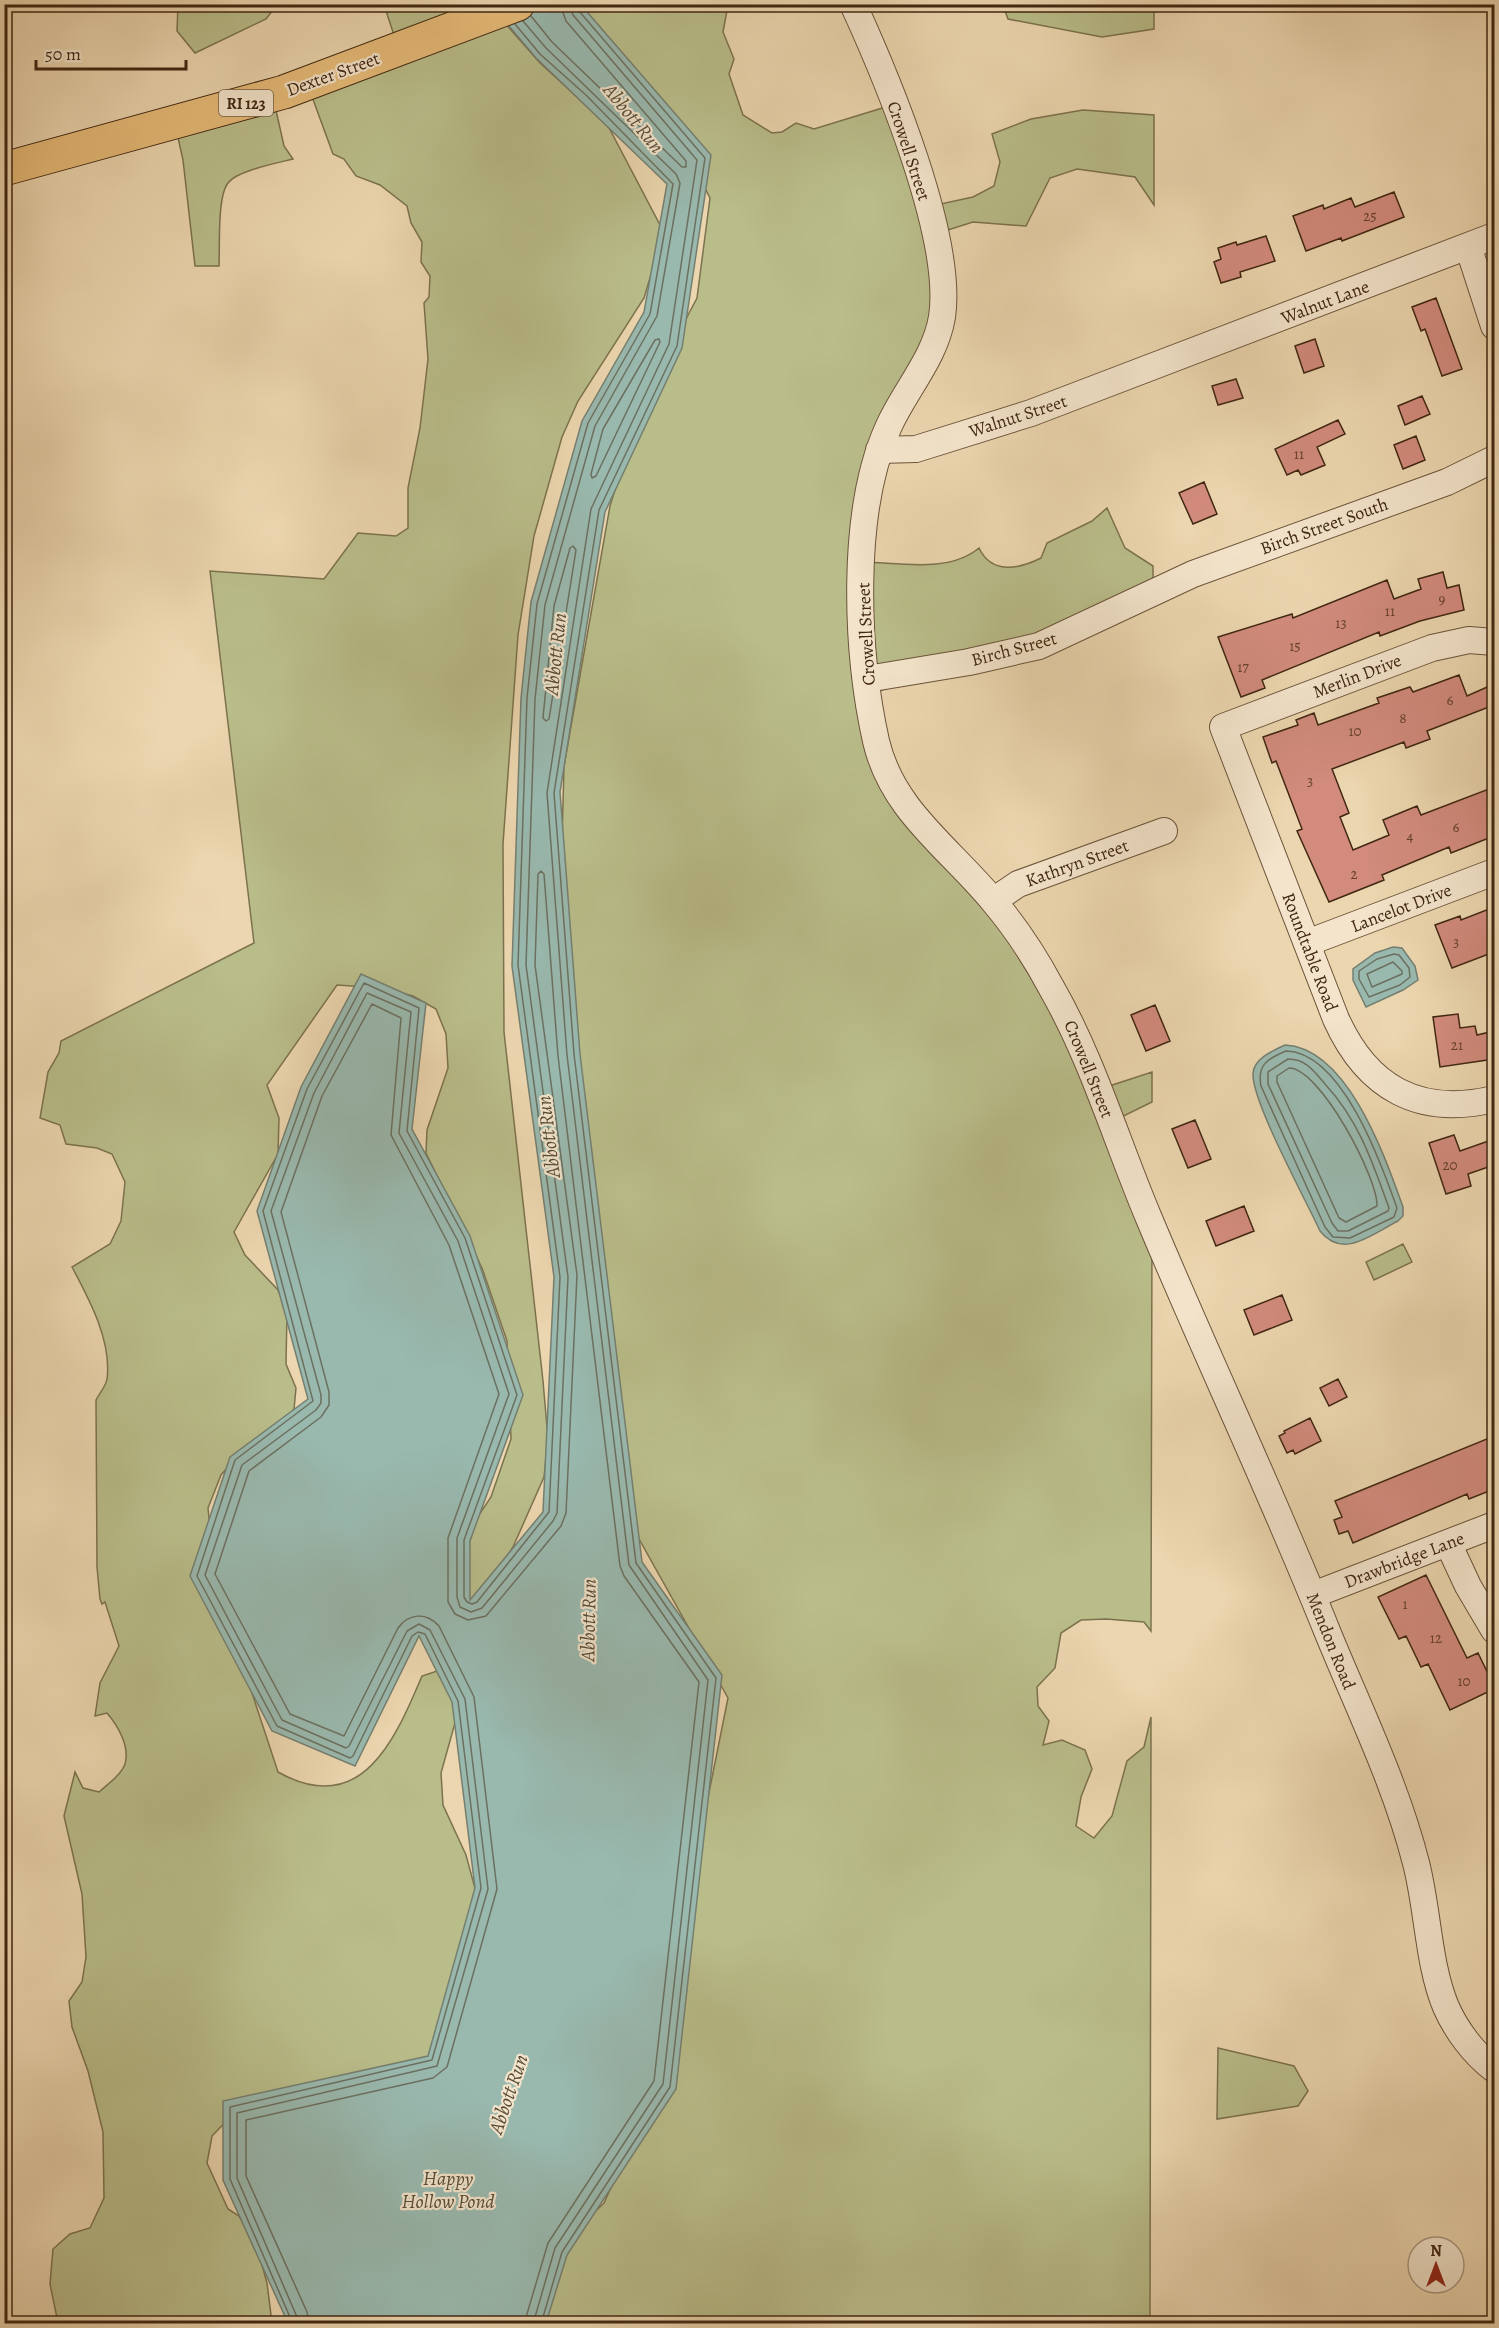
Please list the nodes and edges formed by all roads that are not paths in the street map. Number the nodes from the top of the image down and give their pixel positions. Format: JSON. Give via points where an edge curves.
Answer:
{"nodes":[{"id":1,"x":518,"y":4,"type":"edge"},
{"id":2,"x":853,"y":4,"type":"edge"},
{"id":3,"x":4,"y":170,"type":"edge"},
{"id":4,"x":1494,"y":236,"type":"edge"},
{"id":5,"x":1468,"y":246,"type":"junction"},
{"id":6,"x":1494,"y":326,"type":"edge"},
{"id":7,"x":1155,"y":368,"type":"joint"},
{"id":8,"x":879,"y":450,"type":"junction"},
{"id":9,"x":1494,"y":459,"type":"edge"},
{"id":10,"x":1153,"y":593,"type":"joint"},
{"id":11,"x":1494,"y":642,"type":"edge"},
{"id":12,"x":867,"y":679,"type":"junction"},
{"id":13,"x":1223,"y":727,"type":"joint"},
{"id":14,"x":1164,"y":831,"type":"dead end"},
{"id":15,"x":1494,"y":872,"type":"edge"},
{"id":16,"x":993,"y":901,"type":"junction"},
{"id":17,"x":1306,"y":944,"type":"junction"},
{"id":18,"x":1494,"y":1099,"type":"edge"},
{"id":19,"x":1148,"y":1215,"type":"joint"},
{"id":20,"x":1494,"y":1525,"type":"edge"},
{"id":21,"x":1448,"y":1543,"type":"junction"},
{"id":22,"x":1313,"y":1595,"type":"junction"},
{"id":23,"x":1494,"y":1630,"type":"edge"},
{"id":24,"x":1494,"y":2069,"type":"edge"}],
"edges":[{"from":1,"to":3,"type":"main road","name":"Dexter Street","number":"RI 123","via":[[284,92]]},
{"from":2,"to":8,"type":"street","name":"Crowell Street","via":[[917,172],[938,249],[944,299],[935,343],[899,405]]},
{"from":4,"to":5,"type":"street","name":"Walnut Lane"},
{"from":5,"to":6,"type":"street"},
{"from":5,"to":7,"type":"street","name":"Walnut Lane"},
{"from":7,"to":8,"type":"street","name":"Walnut Street","via":[[916,449]]},
{"from":8,"to":12,"type":"street","name":"Crowell Street","via":[[870,475],[864,527],[862,594]]},
{"from":9,"to":10,"type":"street","name":"Birch Street South","via":[[1447,482],[1219,564]]},
{"from":10,"to":12,"type":"street","name":"Birch Street","via":[[1039,646]]},
{"from":11,"to":13,"type":"street","name":"Merlin Drive","via":[[1469,640],[1432,648]]},
{"from":12,"to":16,"type":"street","name":"Crowell Street","via":[[877,745],[896,792],[924,829]]},
{"from":13,"to":17,"type":"street","name":"Roundtable Road"},
{"from":14,"to":16,"type":"street","name":"Kathryn Street","via":[[1018,884]]},
{"from":15,"to":17,"type":"street","name":"Lancelot Drive"},
{"from":16,"to":19,"type":"street","name":"Crowell Street","via":[[1037,963],[1066,1014]]},
{"from":17,"to":18,"type":"street","name":"Roundtable Road","via":[[1344,1036],[1365,1067],[1394,1091],[1434,1102]]},
{"from":19,"to":22,"type":"street","name":"Mendon Road"},
{"from":20,"to":21,"type":"street","name":"Drawbridge Lane"},
{"from":21,"to":22,"type":"street","name":"Drawbridge Lane"},
{"from":21,"to":23,"type":"street"},
{"from":22,"to":24,"type":"street","name":"Mendon Road","via":[[1407,1833],[1446,2006],[1471,2047]]}]}
